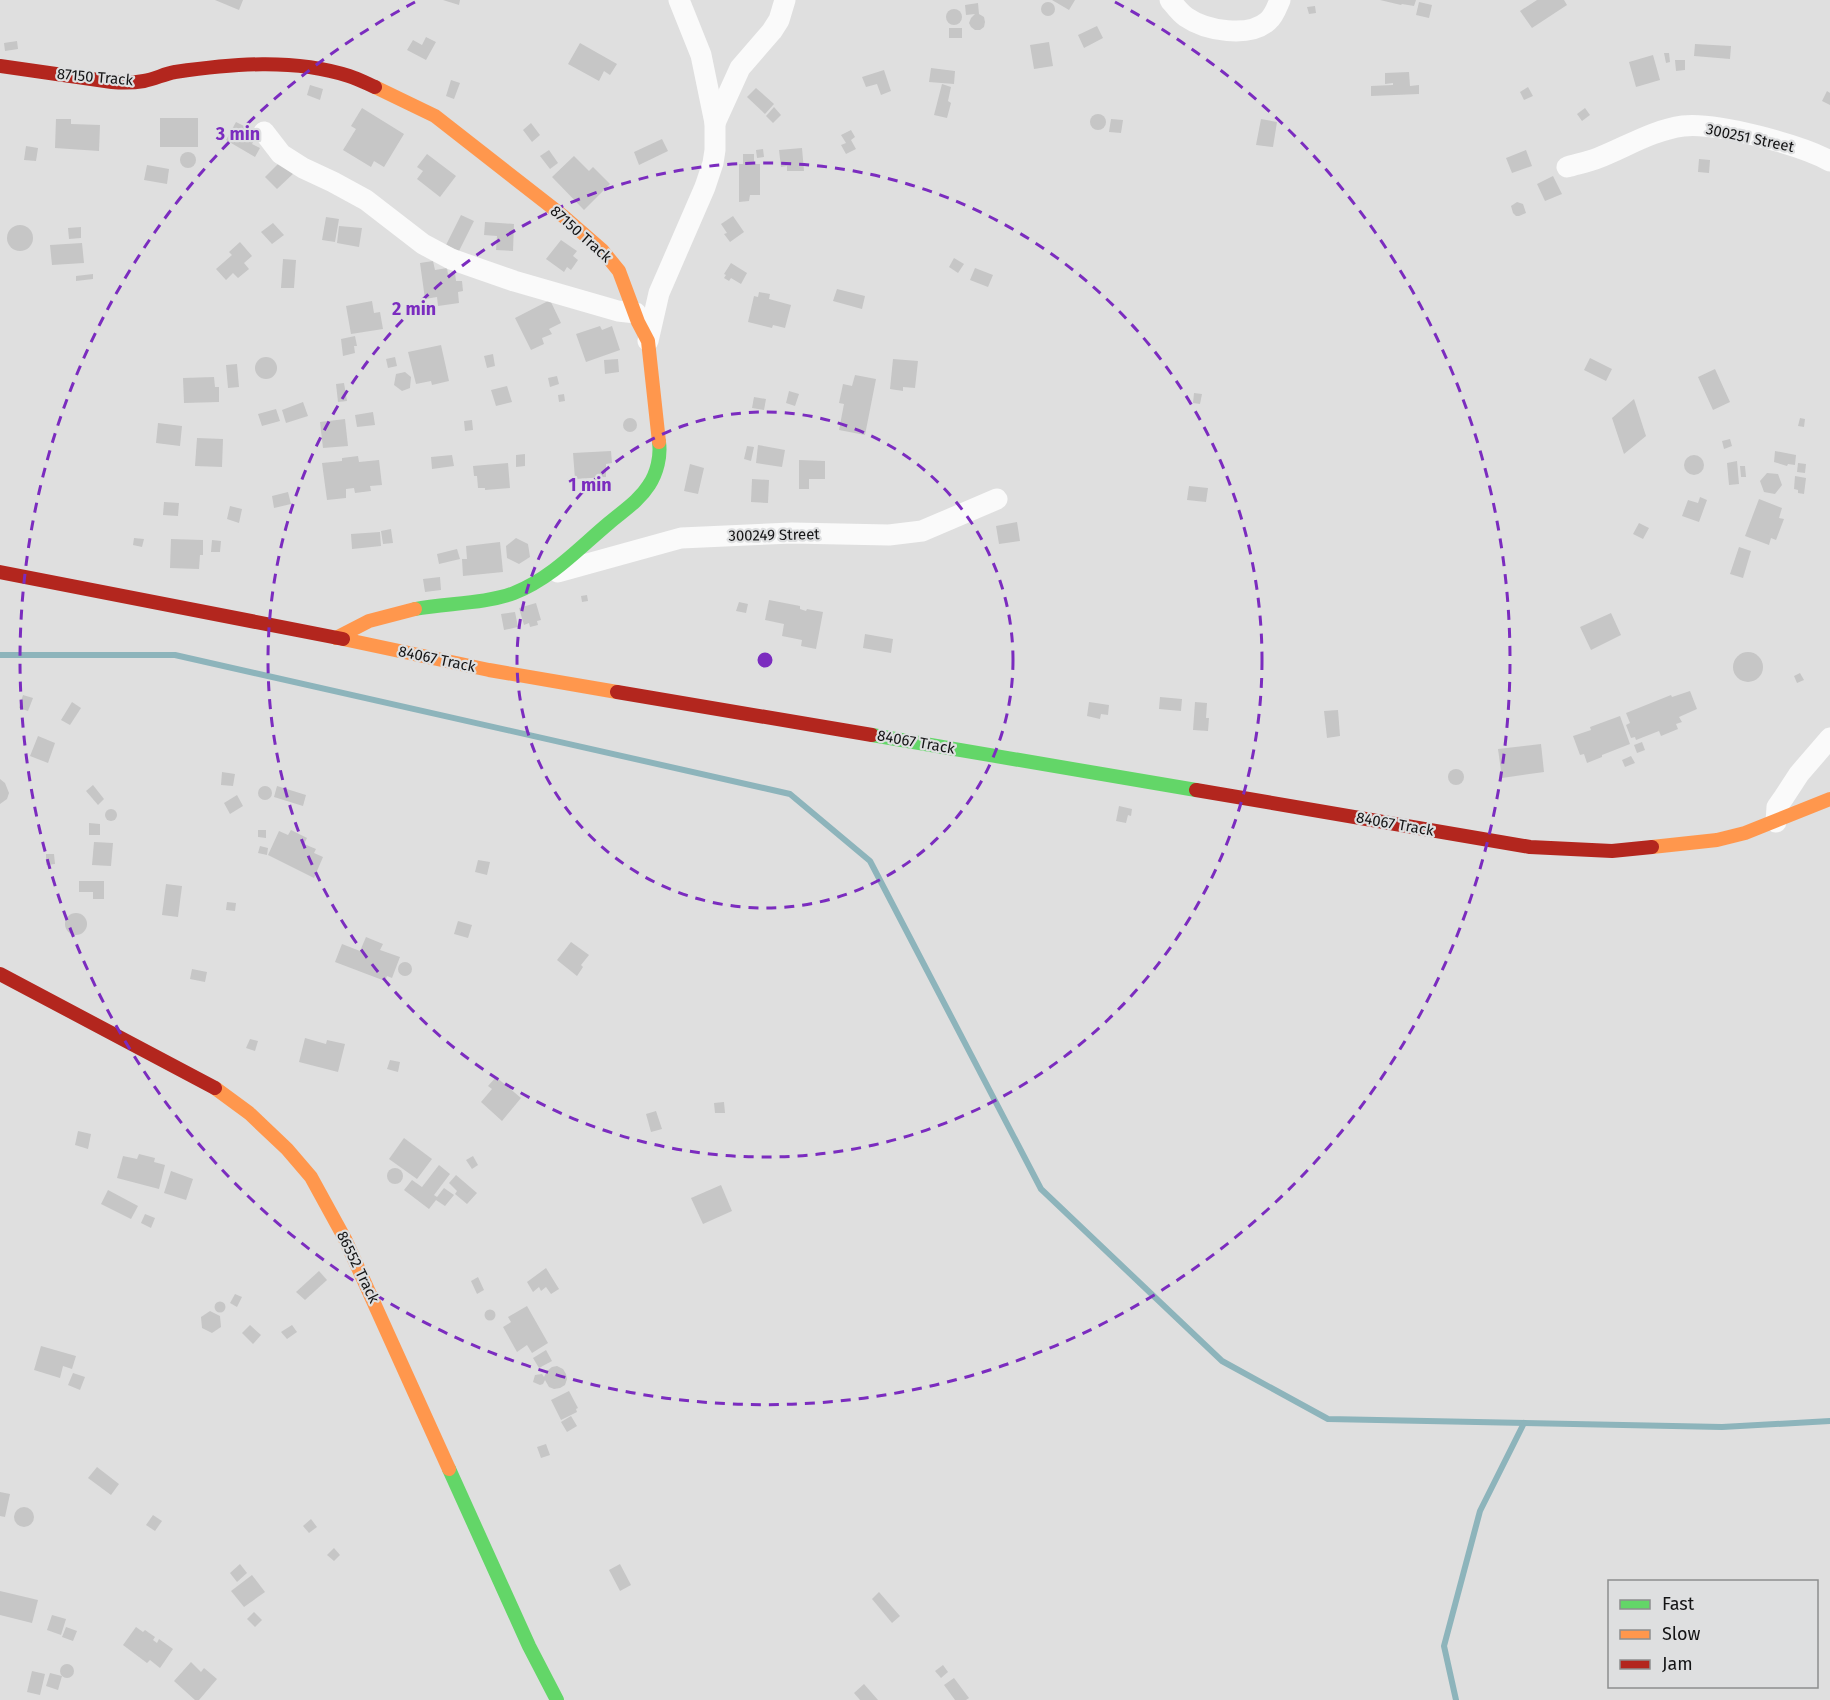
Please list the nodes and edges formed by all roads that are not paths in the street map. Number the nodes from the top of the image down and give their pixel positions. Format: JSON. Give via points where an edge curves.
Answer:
{"nodes":[{"id":1,"x":679,"y":0,"type":"edge"},
{"id":2,"x":785,"y":0,"type":"edge"},
{"id":3,"x":1170,"y":0,"type":"edge"},
{"id":4,"x":1280,"y":0,"type":"edge"},
{"id":5,"x":0,"y":66,"type":"edge"},
{"id":6,"x":714,"y":123,"type":"junction"},
{"id":7,"x":264,"y":132,"type":"dead end"},
{"id":8,"x":1830,"y":161,"type":"edge"},
{"id":9,"x":1567,"y":166,"type":"dead end"},
{"id":10,"x":636,"y":313,"type":"junction"},
{"id":11,"x":648,"y":341,"type":"junction"},
{"id":12,"x":997,"y":499,"type":"dead end"},
{"id":13,"x":0,"y":572,"type":"edge"},
{"id":14,"x":549,"y":574,"type":"junction"},
{"id":15,"x":336,"y":638,"type":"junction"},
{"id":16,"x":1830,"y":738,"type":"edge"},
{"id":17,"x":1830,"y":799,"type":"edge"},
{"id":18,"x":1776,"y":822,"type":"junction"},
{"id":19,"x":0,"y":974,"type":"edge"},
{"id":20,"x":557,"y":1700,"type":"edge"}],
"edges":[{"from":1,"to":6,"type":"street","via":[[701,55]]},
{"from":2,"to":6,"type":"street","via":[[772,31],[740,68]]},
{"from":3,"to":4,"type":"street","via":[[1193,20],[1238,32],[1268,21]]},
{"from":5,"to":10,"type":"street","name":"87150 Track","via":[[130,83],[210,67],[264,64],[300,66],[349,76],[435,116],[563,216],[620,271]]},
{"from":6,"to":11,"type":"street","via":[[713,163],[659,293]]},
{"from":7,"to":10,"type":"street","via":[[281,154],[366,200],[451,259],[514,281]]},
{"from":8,"to":9,"type":"street","name":"300251 Street","via":[[1770,140],[1685,126]]},
{"from":10,"to":11,"type":"street","name":"87150 Track"},
{"from":11,"to":14,"type":"street","name":"87150 Track","via":[[660,447],[656,474],[632,506]]},
{"from":12,"to":14,"type":"street","name":"300249 Street","via":[[922,531],[889,535],[792,533],[681,538]]},
{"from":13,"to":15,"type":"street","name":"84067 Track"},
{"from":14,"to":15,"type":"street","name":"87150 Track","via":[[514,593],[370,620]]},
{"from":15,"to":18,"type":"street","name":"84067 Track","via":[[489,670],[1530,847],[1612,850],[1686,844],[1718,840]]},
{"from":16,"to":18,"type":"street","via":[[1777,807]]},
{"from":17,"to":18,"type":"street","name":"84067 Track"},
{"from":19,"to":20,"type":"street","name":"86552 Track","via":[[213,1086],[249,1113],[311,1177],[345,1239]]}]}
